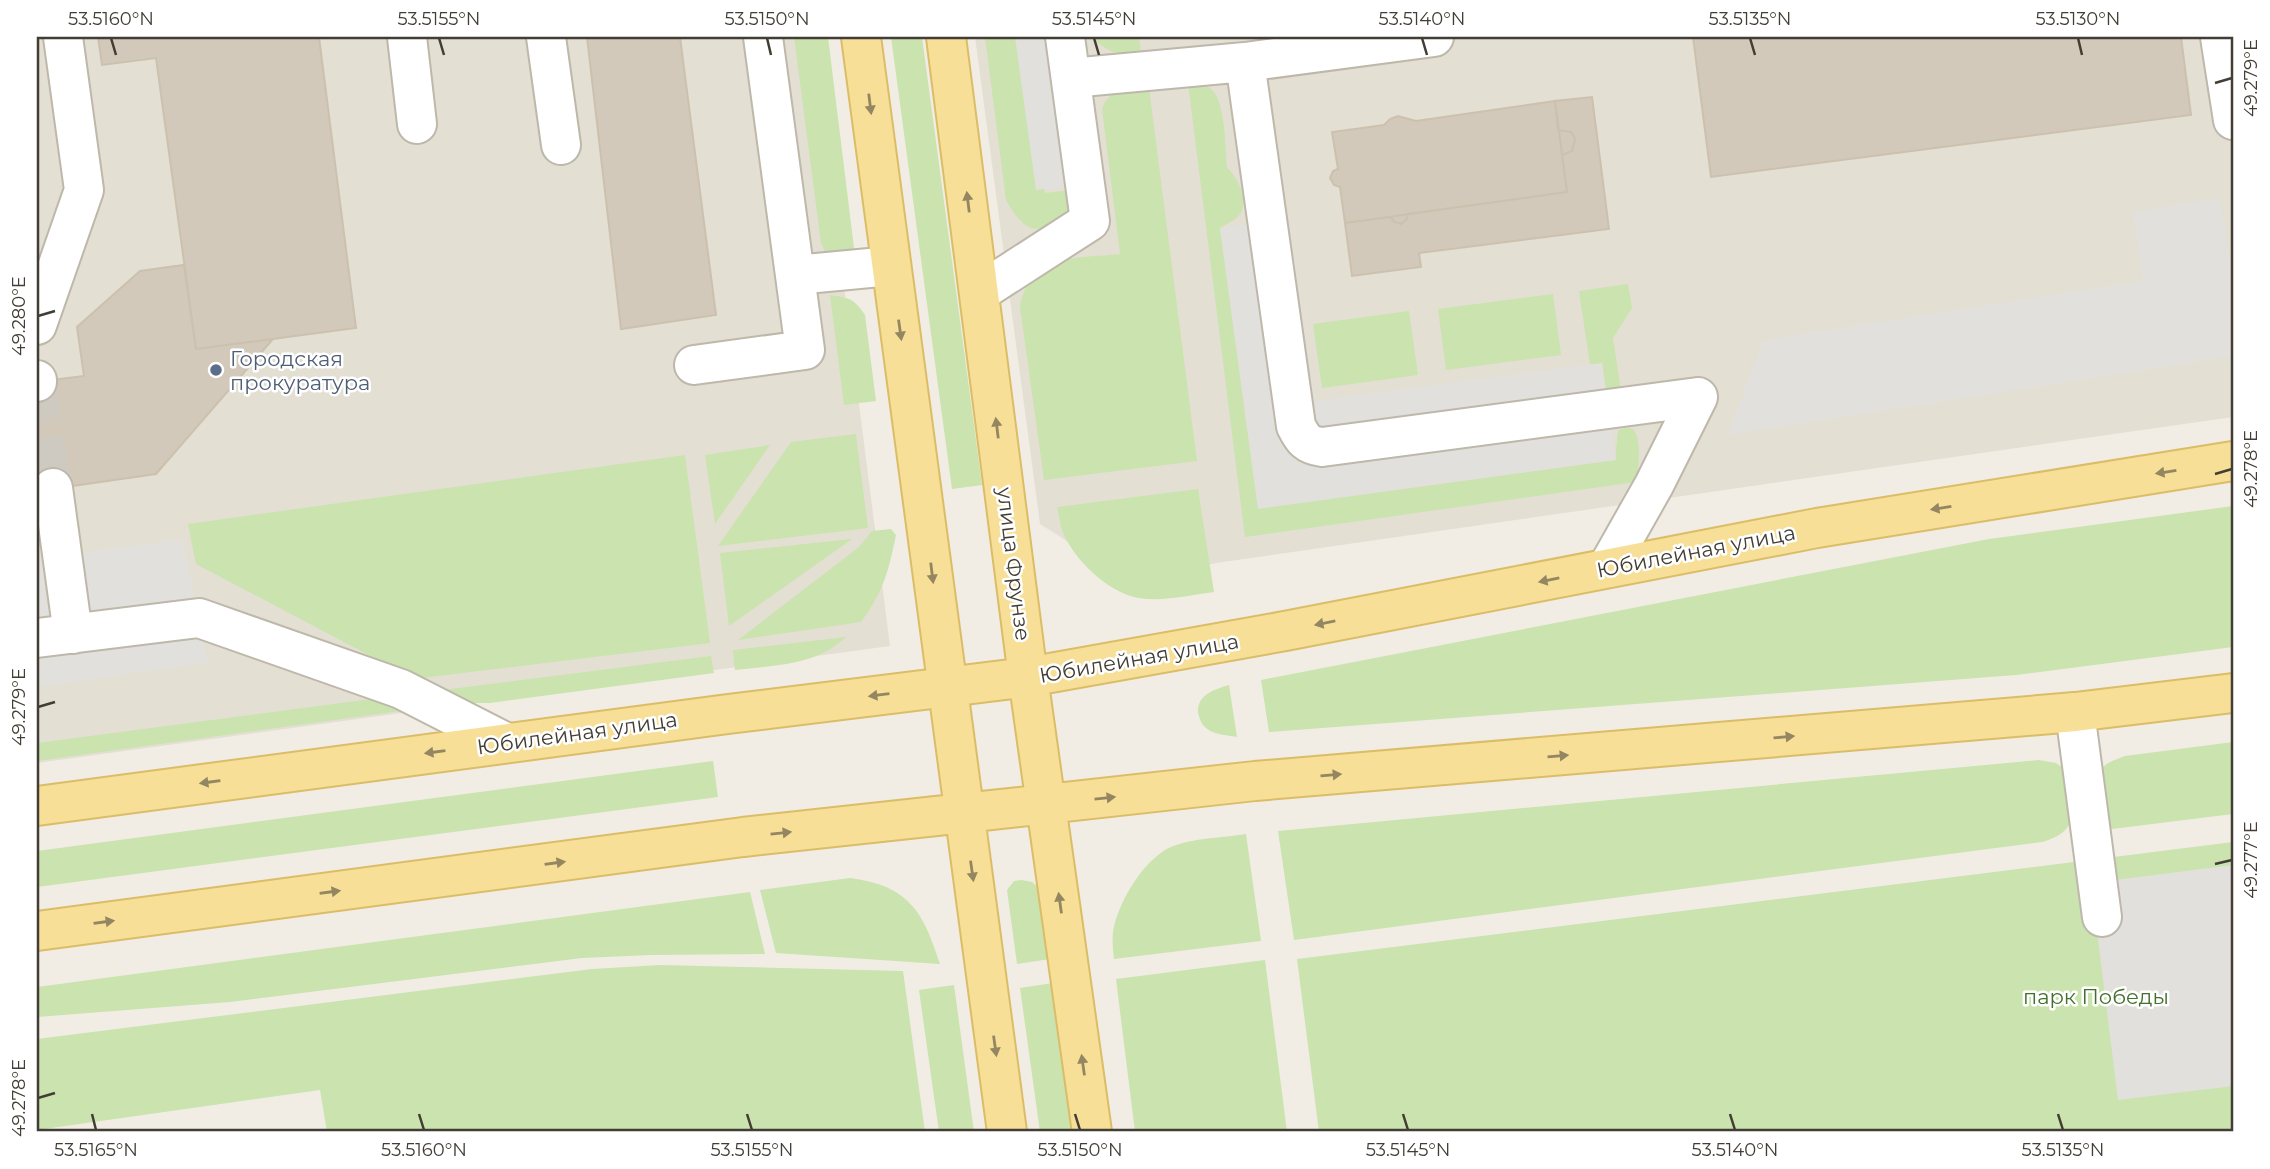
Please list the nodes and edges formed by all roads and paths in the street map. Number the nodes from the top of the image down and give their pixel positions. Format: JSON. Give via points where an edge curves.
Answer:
{"nodes":[{"id":1,"x":63,"y":37,"type":"edge"},
{"id":2,"x":407,"y":37,"type":"edge"},
{"id":3,"x":546,"y":37,"type":"edge"},
{"id":4,"x":763,"y":37,"type":"edge"},
{"id":5,"x":861,"y":37,"type":"edge"},
{"id":6,"x":946,"y":37,"type":"edge"},
{"id":7,"x":1066,"y":37,"type":"edge"},
{"id":8,"x":1434,"y":37,"type":"edge"},
{"id":9,"x":2220,"y":37,"type":"edge"},
{"id":10,"x":1245,"y":61,"type":"junction"},
{"id":11,"x":1071,"y":78,"type":"junction"},
{"id":12,"x":2233,"y":120,"type":"edge"},
{"id":13,"x":417,"y":124,"type":"dead end"},
{"id":14,"x":561,"y":145,"type":"dead end"},
{"id":15,"x":891,"y":265,"type":"junction"},
{"id":16,"x":794,"y":275,"type":"junction"},
{"id":17,"x":980,"y":292,"type":"junction"},
{"id":18,"x":37,"y":325,"type":"edge"},
{"id":19,"x":694,"y":365,"type":"dead end"},
{"id":20,"x":2233,"y":461,"type":"edge"},
{"id":21,"x":53,"y":488,"type":"tunnel mouth"},
{"id":22,"x":1607,"y":568,"type":"junction"},
{"id":23,"x":55,"y":636,"type":"edge"},
{"id":24,"x":1028,"y":677,"type":"junction"},
{"id":25,"x":947,"y":686,"type":"junction"},
{"id":26,"x":2233,"y":693,"type":"edge"},
{"id":27,"x":2075,"y":712,"type":"junction"},
{"id":28,"x":507,"y":743,"type":"junction"},
{"id":29,"x":1047,"y":805,"type":"junction"},
{"id":30,"x":37,"y":806,"type":"edge"},
{"id":31,"x":964,"y":813,"type":"junction"},
{"id":32,"x":2102,"y":917,"type":"dead end"},
{"id":33,"x":37,"y":931,"type":"edge"},
{"id":34,"x":1007,"y":1132,"type":"edge"},
{"id":35,"x":1092,"y":1132,"type":"edge"}],
"edges":[{"from":1,"to":18,"type":"lane","via":[[84,190]]},
{"from":2,"to":13,"type":"lane"},
{"from":3,"to":14,"type":"lane"},
{"from":4,"to":16,"type":"lane"},
{"from":5,"to":15,"type":"main road","one_way":true},
{"from":17,"to":6,"type":"main road","name":"улица Фрунзе","one_way":true},
{"from":7,"to":11,"type":"lane"},
{"from":8,"to":10,"type":"lane"},
{"from":9,"to":12,"type":"lane"},
{"from":10,"to":11,"type":"lane"},
{"from":10,"to":22,"type":"lane","via":[[1296,426],[1310,446],[1698,397]]},
{"from":11,"to":17,"type":"lane","via":[[1090,221]]},
{"from":15,"to":16,"type":"lane"},
{"from":15,"to":25,"type":"main road","one_way":true},
{"from":16,"to":19,"type":"lane","via":[[805,351]]},
{"from":24,"to":17,"type":"main road","name":"улица Фрунзе","one_way":true},
{"from":20,"to":22,"type":"main road","name":"Юбилейная улица","one_way":true,"via":[[1817,528]]},
{"from":21,"to":23,"type":"lane"},
{"from":22,"to":24,"type":"main road","name":"Юбилейная улица","one_way":true},
{"from":23,"to":28,"type":"lane","via":[[199,618],[401,689]]},
{"from":24,"to":25,"type":"main road","name":"Юбилейная улица"},
{"from":24,"to":29,"type":"main road","name":"улица Фрунзе"},
{"from":25,"to":28,"type":"main road","name":"Юбилейная улица","one_way":true},
{"from":25,"to":31,"type":"main road"},
{"from":26,"to":27,"type":"main road"},
{"from":29,"to":27,"type":"main road","one_way":true,"via":[[1255,781]]},
{"from":27,"to":32,"type":"lane"},
{"from":28,"to":30,"type":"main road","name":"Юбилейная улица","one_way":true},
{"from":29,"to":31,"type":"main road"},
{"from":35,"to":29,"type":"main road","name":"улица Фрунзе","one_way":true},
{"from":33,"to":31,"type":"main road","one_way":true,"via":[[743,837]]},
{"from":31,"to":34,"type":"main road","one_way":true}]}
